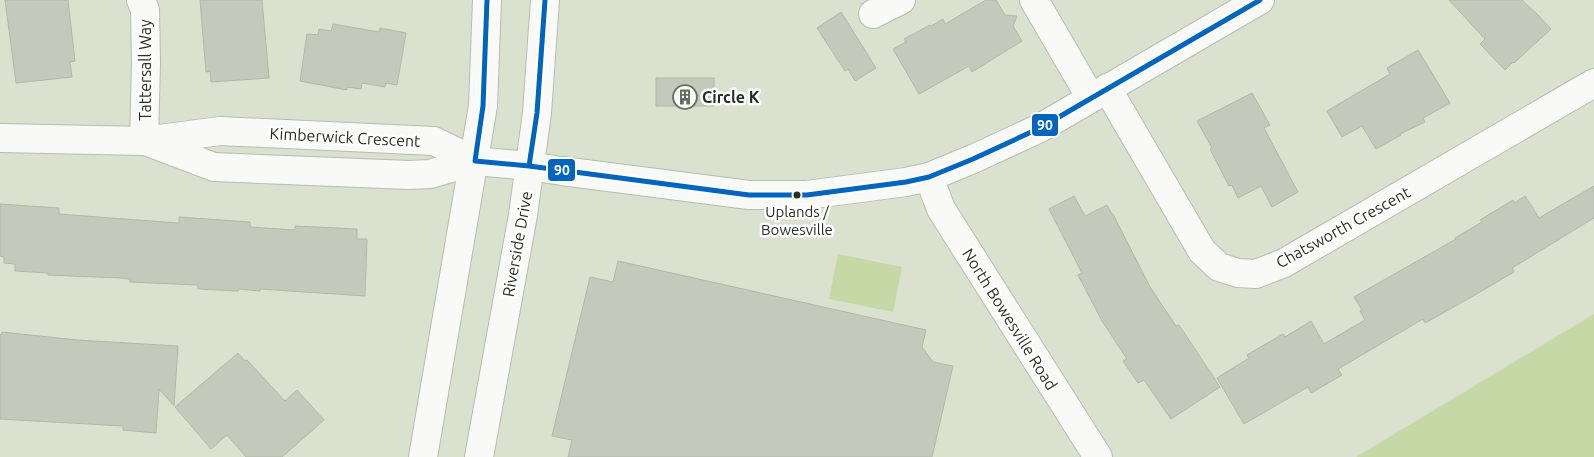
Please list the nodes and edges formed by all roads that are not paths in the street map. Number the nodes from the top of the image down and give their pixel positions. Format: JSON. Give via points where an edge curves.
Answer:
{"nodes":[{"id":1,"x":141,"y":0,"type":"edge"},
{"id":2,"x":487,"y":0,"type":"edge"},
{"id":3,"x":545,"y":0,"type":"edge"},
{"id":4,"x":901,"y":0,"type":"edge"},
{"id":5,"x":1034,"y":0,"type":"edge"},
{"id":6,"x":1260,"y":0,"type":"edge"},
{"id":7,"x":873,"y":14,"type":"dead end"},
{"id":8,"x":1594,"y":83,"type":"edge"},
{"id":9,"x":1099,"y":93,"type":"junction"},
{"id":10,"x":0,"y":138,"type":"edge"},
{"id":11,"x":144,"y":141,"type":"junction"},
{"id":12,"x":475,"y":161,"type":"junction"},
{"id":13,"x":529,"y":166,"type":"junction"},
{"id":14,"x":929,"y":176,"type":"junction"},
{"id":15,"x":423,"y":457,"type":"edge"},
{"id":16,"x":479,"y":457,"type":"edge"},
{"id":17,"x":1098,"y":457,"type":"edge"}],
"edges":[{"from":1,"to":11,"type":"street","name":"Tattersall Way","via":[[145,10]]},
{"from":2,"to":12,"type":"street","via":[[483,106]]},
{"from":3,"to":13,"type":"street","name":"Riverside Drive","via":[[537,113]]},
{"from":4,"to":7,"type":"street"},
{"from":5,"to":9,"type":"street","name":"Chatsworth Crescent"},
{"from":6,"to":9,"type":"street"},
{"from":8,"to":9,"type":"street","name":"Chatsworth Crescent","via":[[1284,263],[1256,274],[1219,267],[1202,252]]},
{"from":9,"to":14,"type":"street","via":[[1040,128]]},
{"from":10,"to":11,"type":"street","name":"Kimberwick Crescent"},
{"from":11,"to":12,"type":"street","name":"Kimberwick Crescent","via":[[220,131],[434,141]]},
{"from":11,"to":12,"type":"street","name":"Kimberwick Crescent","via":[[214,167],[409,175],[430,174]]},
{"from":12,"to":13,"type":"street"},
{"from":12,"to":15,"type":"street"},
{"from":13,"to":14,"type":"street","via":[[749,195],[807,196]]},
{"from":13,"to":16,"type":"street","name":"Riverside Drive"},
{"from":14,"to":17,"type":"street","name":"North Bowesville Road","via":[[941,209]]}]}
